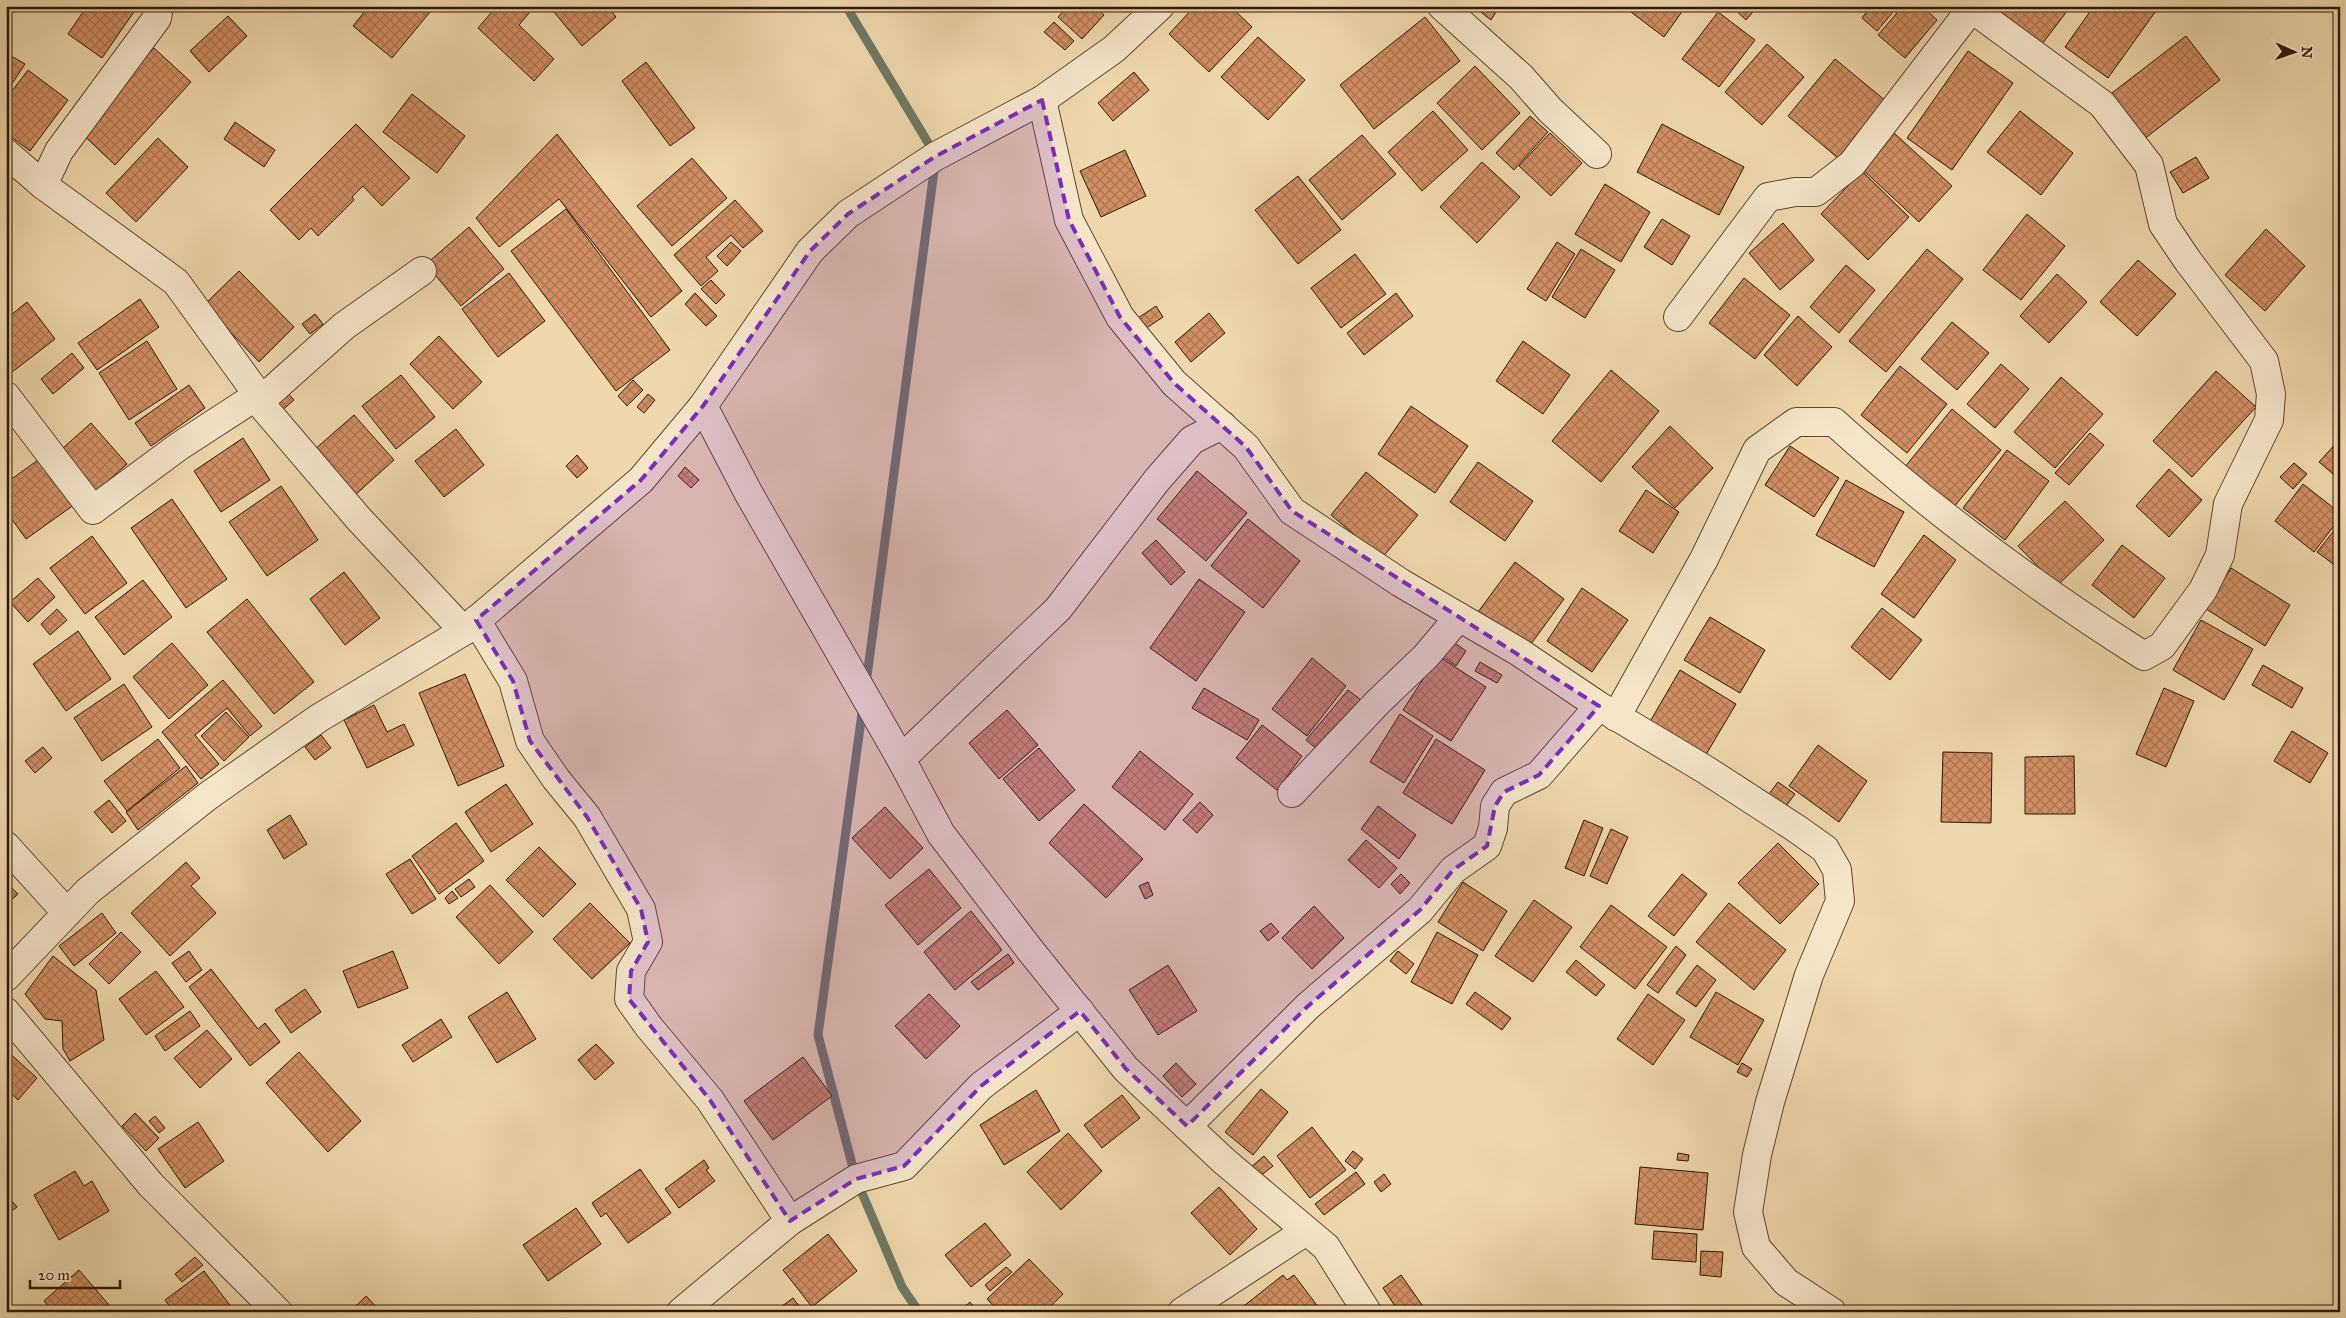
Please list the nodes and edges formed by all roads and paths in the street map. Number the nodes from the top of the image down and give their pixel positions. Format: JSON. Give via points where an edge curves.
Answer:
{"nodes":[{"id":1,"x":159,"y":6,"type":"edge"},
{"id":2,"x":1160,"y":6,"type":"edge"},
{"id":3,"x":1442,"y":6,"type":"edge"},
{"id":4,"x":1970,"y":8,"type":"edge"},
{"id":5,"x":1042,"y":100,"type":"junction"},
{"id":6,"x":6,"y":153,"type":"edge"},
{"id":7,"x":1597,"y":154,"type":"dead end"},
{"id":8,"x":43,"y":184,"type":"junction"},
{"id":9,"x":422,"y":271,"type":"dead end"},
{"id":10,"x":1678,"y":317,"type":"dead end"},
{"id":11,"x":6,"y":396,"type":"edge"},
{"id":12,"x":258,"y":398,"type":"junction"},
{"id":13,"x":703,"y":406,"type":"junction"},
{"id":14,"x":1222,"y":425,"type":"junction"},
{"id":15,"x":1459,"y":617,"type":"junction"},
{"id":16,"x":470,"y":626,"type":"junction"},
{"id":17,"x":1608,"y":712,"type":"junction"},
{"id":18,"x":901,"y":759,"type":"junction"},
{"id":19,"x":1292,"y":793,"type":"dead end"},
{"id":20,"x":6,"y":846,"type":"edge"},
{"id":21,"x":67,"y":913,"type":"junction"},
{"id":22,"x":6,"y":977,"type":"edge"},
{"id":23,"x":1080,"y":1011,"type":"junction"},
{"id":24,"x":6,"y":1012,"type":"edge"},
{"id":25,"x":1187,"y":1126,"type":"junction"},
{"id":26,"x":790,"y":1221,"type":"junction"},
{"id":27,"x":1306,"y":1231,"type":"junction"},
{"id":28,"x":278,"y":1312,"type":"edge"},
{"id":29,"x":681,"y":1312,"type":"edge"},
{"id":30,"x":1182,"y":1312,"type":"edge"},
{"id":31,"x":1367,"y":1312,"type":"edge"},
{"id":32,"x":1832,"y":1312,"type":"edge"}],
"edges":[{"from":1,"to":8,"type":"street","via":[[157,18],[59,151]]},
{"from":2,"to":5,"type":"street","via":[[1114,49]]},
{"from":3,"to":7,"type":"street","via":[[1520,77]]},
{"from":4,"to":10,"type":"street","via":[[1852,164],[1816,192],[1768,197]]},
{"from":4,"to":17,"type":"street","via":[[2102,104],[2149,165],[2163,224],[2264,361],[2271,394],[2269,420],[2228,504],[2220,555],[2203,590],[2162,646],[2144,656],[2071,610],[1876,460],[1834,422],[1796,422],[1757,450],[1704,559]]},
{"from":5,"to":13,"type":"street","via":[[936,156],[848,214],[810,251]]},
{"from":5,"to":14,"type":"street","via":[[1069,220],[1120,317],[1174,383]]},
{"from":6,"to":8,"type":"street"},
{"from":8,"to":12,"type":"street","via":[[176,282]]},
{"from":9,"to":12,"type":"street","via":[[344,326]]},
{"from":11,"to":12,"type":"street","via":[[93,510],[178,447]]},
{"from":12,"to":16,"type":"street","via":[[358,518]]},
{"from":13,"to":16,"type":"street","via":[[641,480]]},
{"from":13,"to":18,"type":"street","via":[[748,494]]},
{"from":14,"to":15,"type":"street","via":[[1246,447],[1292,511]]},
{"from":14,"to":18,"type":"street","via":[[1192,440],[1157,480],[1058,609]]},
{"from":15,"to":17,"type":"street","via":[[1519,652]]},
{"from":15,"to":19,"type":"street","via":[[1426,656]]},
{"from":16,"to":21,"type":"street","via":[[319,718],[208,796],[88,890]]},
{"from":16,"to":26,"type":"street","via":[[513,681],[530,741],[587,817],[641,909],[648,942],[631,971],[629,998],[710,1100]]},
{"from":17,"to":25,"type":"street","via":[[1538,775],[1504,792],[1495,806],[1487,846],[1453,870],[1420,910],[1308,1006]]},
{"from":17,"to":32,"type":"street","via":[[1798,829],[1825,849],[1837,870],[1840,902],[1809,974],[1770,1102],[1748,1212],[1756,1247],[1786,1282]]},
{"from":18,"to":23,"type":"street","via":[[941,834]]},
{"from":20,"to":21,"type":"street"},
{"from":21,"to":22,"type":"street"},
{"from":23,"to":25,"type":"street","via":[[1126,1069]]},
{"from":23,"to":26,"type":"street","via":[[981,1086],[904,1166],[856,1179]]},
{"from":24,"to":28,"type":"street","via":[[152,1185]]},
{"from":25,"to":27,"type":"street"},
{"from":26,"to":29,"type":"street"},
{"from":27,"to":30,"type":"street"},
{"from":27,"to":31,"type":"street","via":[[1326,1247]]}]}
